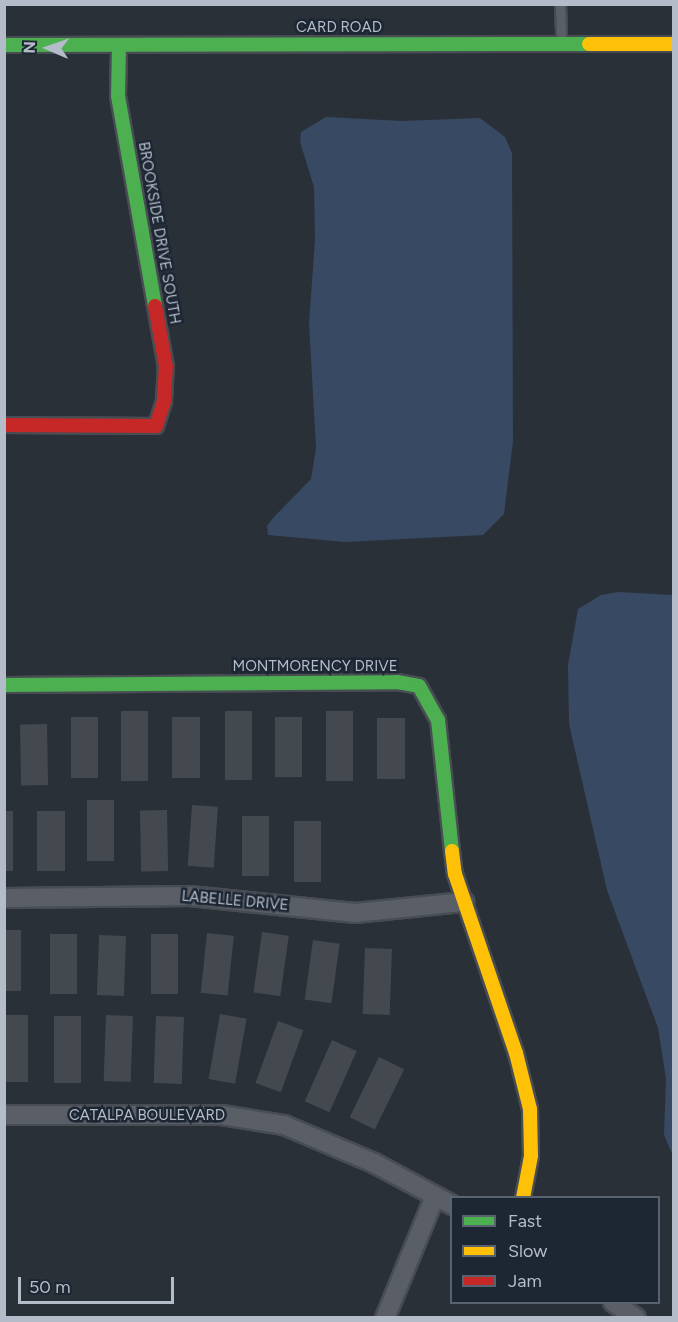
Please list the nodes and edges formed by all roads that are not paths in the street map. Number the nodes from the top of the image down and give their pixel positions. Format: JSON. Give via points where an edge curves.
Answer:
{"nodes":[{"id":1,"x":560,"y":4,"type":"edge"},
{"id":2,"x":561,"y":44,"type":"junction"},
{"id":3,"x":674,"y":44,"type":"edge"},
{"id":4,"x":4,"y":45,"type":"edge"},
{"id":5,"x":119,"y":45,"type":"junction"},
{"id":6,"x":4,"y":425,"type":"edge"},
{"id":7,"x":4,"y":685,"type":"edge"},
{"id":8,"x":4,"y":898,"type":"edge"},
{"id":9,"x":464,"y":902,"type":"junction"},
{"id":10,"x":4,"y":1115,"type":"edge"},
{"id":11,"x":435,"y":1196,"type":"junction"},
{"id":12,"x":523,"y":1196,"type":"edge"},
{"id":13,"x":450,"y":1203,"type":"edge"},
{"id":14,"x":616,"y":1304,"type":"edge"},
{"id":15,"x":385,"y":1317,"type":"edge"},
{"id":16,"x":636,"y":1317,"type":"edge"}],
"edges":[{"from":1,"to":2,"type":"lane"},
{"from":2,"to":3,"type":"street","name":"CARD ROAD"},
{"from":2,"to":5,"type":"street","name":"CARD ROAD"},
{"from":4,"to":5,"type":"street","name":"CARD ROAD"},
{"from":5,"to":6,"type":"street","name":"BROOKSIDE DRIVE SOUTH","via":[[118,96],[166,367],[164,401],[156,426]]},
{"from":7,"to":9,"type":"street","name":"MONTMORENCY DRIVE","via":[[397,682],[419,686],[438,720],[455,874]]},
{"from":8,"to":9,"type":"street","name":"LABELLE DRIVE","via":[[190,896],[355,913]]},
{"from":9,"to":12,"type":"street","name":"MONTMORENCY DRIVE","via":[[516,1053],[530,1109],[531,1156]]},
{"from":10,"to":11,"type":"street","name":"CATALPA BOULEVARD","via":[[222,1114],[284,1125],[374,1163]]},
{"from":11,"to":13,"type":"street","name":"CATALPA BOULEVARD"},
{"from":11,"to":15,"type":"street"},
{"from":14,"to":16,"type":"street"}]}
